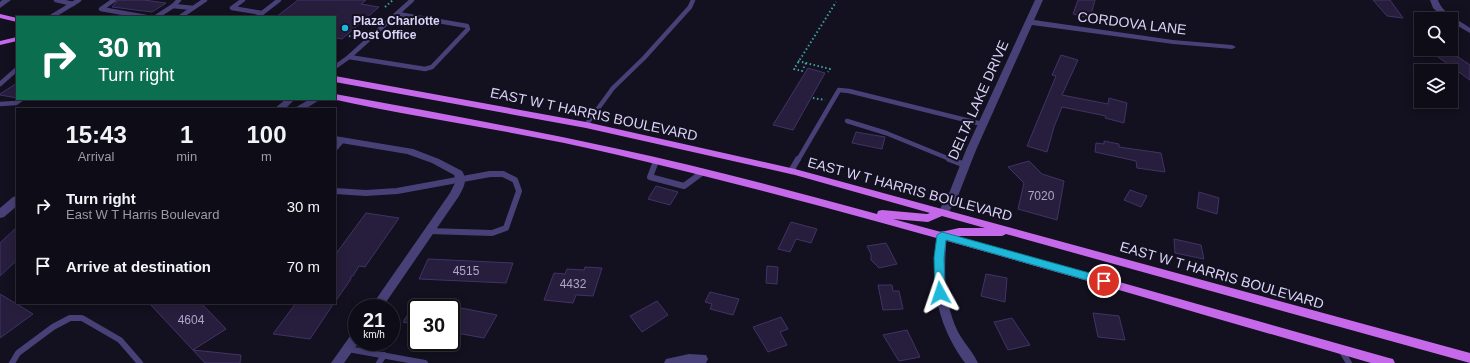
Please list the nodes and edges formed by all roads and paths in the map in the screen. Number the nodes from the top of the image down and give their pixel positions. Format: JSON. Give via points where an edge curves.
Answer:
{"nodes":[{"id":1,"x":8,"y":0,"type":"edge"},
{"id":2,"x":56,"y":0,"type":"edge"},
{"id":3,"x":79,"y":0,"type":"edge"},
{"id":4,"x":114,"y":0,"type":"edge"},
{"id":5,"x":179,"y":0,"type":"edge"},
{"id":6,"x":205,"y":0,"type":"edge"},
{"id":7,"x":243,"y":0,"type":"edge"},
{"id":8,"x":279,"y":0,"type":"edge"},
{"id":9,"x":393,"y":0,"type":"edge"},
{"id":10,"x":411,"y":0,"type":"edge"},
{"id":11,"x":692,"y":0,"type":"edge"},
{"id":12,"x":1039,"y":0,"type":"edge"},
{"id":13,"x":1434,"y":0,"type":"edge"},
{"id":14,"x":836,"y":2,"type":"dead end"},
{"id":15,"x":73,"y":4,"type":"junction"},
{"id":16,"x":0,"y":6,"type":"edge"},
{"id":17,"x":173,"y":6,"type":"junction"},
{"id":18,"x":385,"y":7,"type":"dead end"},
{"id":19,"x":193,"y":8,"type":"junction"},
{"id":20,"x":1442,"y":12,"type":"edge"},
{"id":21,"x":262,"y":13,"type":"junction"},
{"id":22,"x":398,"y":14,"type":"junction"},
{"id":23,"x":0,"y":16,"type":"edge"},
{"id":24,"x":53,"y":16,"type":"edge"},
{"id":25,"x":140,"y":16,"type":"edge"},
{"id":26,"x":158,"y":16,"type":"edge"},
{"id":27,"x":181,"y":16,"type":"edge"},
{"id":28,"x":258,"y":16,"type":"edge"},
{"id":29,"x":16,"y":20,"type":"edge"},
{"id":30,"x":1029,"y":22,"type":"junction"},
{"id":31,"x":1458,"y":23,"type":"edge"},
{"id":32,"x":1470,"y":31,"type":"edge"},
{"id":33,"x":0,"y":34,"type":"edge"},
{"id":34,"x":16,"y":38,"type":"edge"},
{"id":35,"x":16,"y":38,"type":"edge"},
{"id":36,"x":0,"y":43,"type":"edge"},
{"id":37,"x":1232,"y":47,"type":"dead end"},
{"id":38,"x":349,"y":57,"type":"junction"},
{"id":39,"x":798,"y":61,"type":"junction"},
{"id":40,"x":806,"y":63,"type":"junction"},
{"id":41,"x":336,"y":66,"type":"edge"},
{"id":42,"x":16,"y":70,"type":"edge"},
{"id":43,"x":828,"y":72,"type":"dead end"},
{"id":44,"x":336,"y":79,"type":"edge"},
{"id":45,"x":0,"y":84,"type":"edge"},
{"id":46,"x":336,"y":97,"type":"edge"},
{"id":47,"x":20,"y":100,"type":"edge"},
{"id":48,"x":290,"y":100,"type":"edge"},
{"id":49,"x":315,"y":100,"type":"edge"},
{"id":50,"x":0,"y":104,"type":"edge"},
{"id":51,"x":280,"y":108,"type":"edge"},
{"id":52,"x":300,"y":108,"type":"edge"},
{"id":53,"x":847,"y":121,"type":"dead end"},
{"id":54,"x":982,"y":124,"type":"junction"},
{"id":55,"x":586,"y":125,"type":"junction"},
{"id":56,"x":337,"y":143,"type":"edge"},
{"id":57,"x":656,"y":161,"type":"junction"},
{"id":58,"x":965,"y":165,"type":"junction"},
{"id":59,"x":791,"y":171,"type":"junction"},
{"id":60,"x":703,"y":172,"type":"junction"},
{"id":61,"x":461,"y":181,"type":"junction"},
{"id":62,"x":336,"y":191,"type":"edge"},
{"id":63,"x":16,"y":201,"type":"edge"},
{"id":64,"x":852,"y":211,"type":"junction"},
{"id":65,"x":943,"y":212,"type":"junction"},
{"id":66,"x":0,"y":214,"type":"edge"},
{"id":67,"x":429,"y":231,"type":"junction"},
{"id":68,"x":1022,"y":234,"type":"junction"},
{"id":69,"x":942,"y":235,"type":"junction"},
{"id":70,"x":382,"y":299,"type":"edge"},
{"id":71,"x":348,"y":349,"type":"edge"},
{"id":72,"x":1341,"y":349,"type":"junction"},
{"id":73,"x":360,"y":351,"type":"edge"},
{"id":74,"x":384,"y":355,"type":"junction"},
{"id":75,"x":1470,"y":358,"type":"edge"},
{"id":76,"x":702,"y":359,"type":"dead end"},
{"id":77,"x":12,"y":363,"type":"edge"},
{"id":78,"x":140,"y":363,"type":"edge"},
{"id":79,"x":337,"y":363,"type":"edge"},
{"id":80,"x":379,"y":363,"type":"edge"},
{"id":81,"x":425,"y":363,"type":"edge"},
{"id":82,"x":670,"y":363,"type":"edge"},
{"id":83,"x":972,"y":363,"type":"edge"},
{"id":84,"x":1350,"y":363,"type":"edge"},
{"id":85,"x":1389,"y":363,"type":"edge"}],
"edges":[{"from":1,"to":16,"type":"street"},
{"from":2,"to":15,"type":"lane"},
{"from":3,"to":15,"type":"lane"},
{"from":4,"to":25,"type":"lane","via":[[101,9]]},
{"from":5,"to":17,"type":"lane"},
{"from":6,"to":19,"type":"lane"},
{"from":7,"to":21,"type":"lane","via":[[232,8]]},
{"from":8,"to":21,"type":"lane"},
{"from":9,"to":18,"type":"path"},
{"from":10,"to":22,"type":"lane"},
{"from":11,"to":55,"type":"lane","via":[[690,7],[613,88]]},
{"from":12,"to":30,"type":"street","name":"DELTA LAKE DRIVE"},
{"from":13,"to":20,"type":"street"},
{"from":14,"to":39,"type":"path"},
{"from":15,"to":24,"type":"lane"},
{"from":17,"to":19,"type":"lane"},
{"from":17,"to":26,"type":"lane"},
{"from":19,"to":27,"type":"lane"},
{"from":21,"to":28,"type":"lane"},
{"from":22,"to":38,"type":"lane"},
{"from":22,"to":38,"type":"lane","via":[[467,26],[468,29],[432,66],[425,69]]},
{"from":23,"to":29,"type":"main road"},
{"from":30,"to":37,"type":"street","name":"CORDOVA LANE","via":[[1173,42]]},
{"from":30,"to":54,"type":"street","name":"DELTA LAKE DRIVE"},
{"from":31,"to":32,"type":"street"},
{"from":33,"to":34,"type":"main road"},
{"from":35,"to":36,"type":"main road"},
{"from":38,"to":41,"type":"lane"},
{"from":39,"to":40,"type":"path"},
{"from":39,"to":40,"type":"path","via":[[794,68],[802,70]]},
{"from":40,"to":43,"type":"path","via":[[830,69]]},
{"from":42,"to":45,"type":"lane"},
{"from":44,"to":55,"type":"main road","name":"EAST W T HARRIS BOULEVARD"},
{"from":46,"to":57,"type":"main road","via":[[524,132]]},
{"from":47,"to":50,"type":"lane","via":[[16,103]]},
{"from":48,"to":51,"type":"street"},
{"from":49,"to":52,"type":"street"},
{"from":53,"to":58,"type":"lane","via":[[886,133]]},
{"from":54,"to":58,"type":"street","name":"DELTA LAKE DRIVE"},
{"from":54,"to":59,"type":"lane","via":[[839,90]]},
{"from":55,"to":59,"type":"main road","name":"EAST W T HARRIS BOULEVARD"},
{"from":56,"to":61,"type":"street","via":[[394,148],[429,159],[459,173]]},
{"from":57,"to":60,"type":"main road"},
{"from":57,"to":60,"type":"lane","via":[[650,177],[684,186]]},
{"from":58,"to":65,"type":"street","name":"DELTA LAKE DRIVE"},
{"from":59,"to":65,"type":"main road","name":"EAST W T HARRIS BOULEVARD"},
{"from":60,"to":64,"type":"main road"},
{"from":61,"to":62,"type":"lane","via":[[371,194]]},
{"from":61,"to":67,"type":"street"},
{"from":61,"to":67,"type":"lane","via":[[494,174],[505,174],[515,180],[519,191],[506,228],[492,233]]},
{"from":63,"to":66,"type":"street"},
{"from":64,"to":65,"type":"main road","via":[[928,218]]},
{"from":64,"to":69,"type":"main road"},
{"from":65,"to":68,"type":"main road","name":"EAST W T HARRIS BOULEVARD"},
{"from":67,"to":70,"type":"street"},
{"from":68,"to":69,"type":"main road","via":[[959,232]]},
{"from":68,"to":75,"type":"main road","name":"EAST W T HARRIS BOULEVARD"},
{"from":69,"to":72,"type":"main road"},
{"from":69,"to":83,"type":"street","via":[[938,278],[942,307],[956,340]]},
{"from":71,"to":79,"type":"street"},
{"from":72,"to":84,"type":"lane"},
{"from":72,"to":85,"type":"main road"},
{"from":73,"to":74,"type":"lane"},
{"from":74,"to":80,"type":"lane"},
{"from":74,"to":81,"type":"lane"},
{"from":76,"to":82,"type":"street"},
{"from":77,"to":78,"type":"lane","via":[[18,353],[53,327],[70,318],[82,318],[120,340]]}]}
